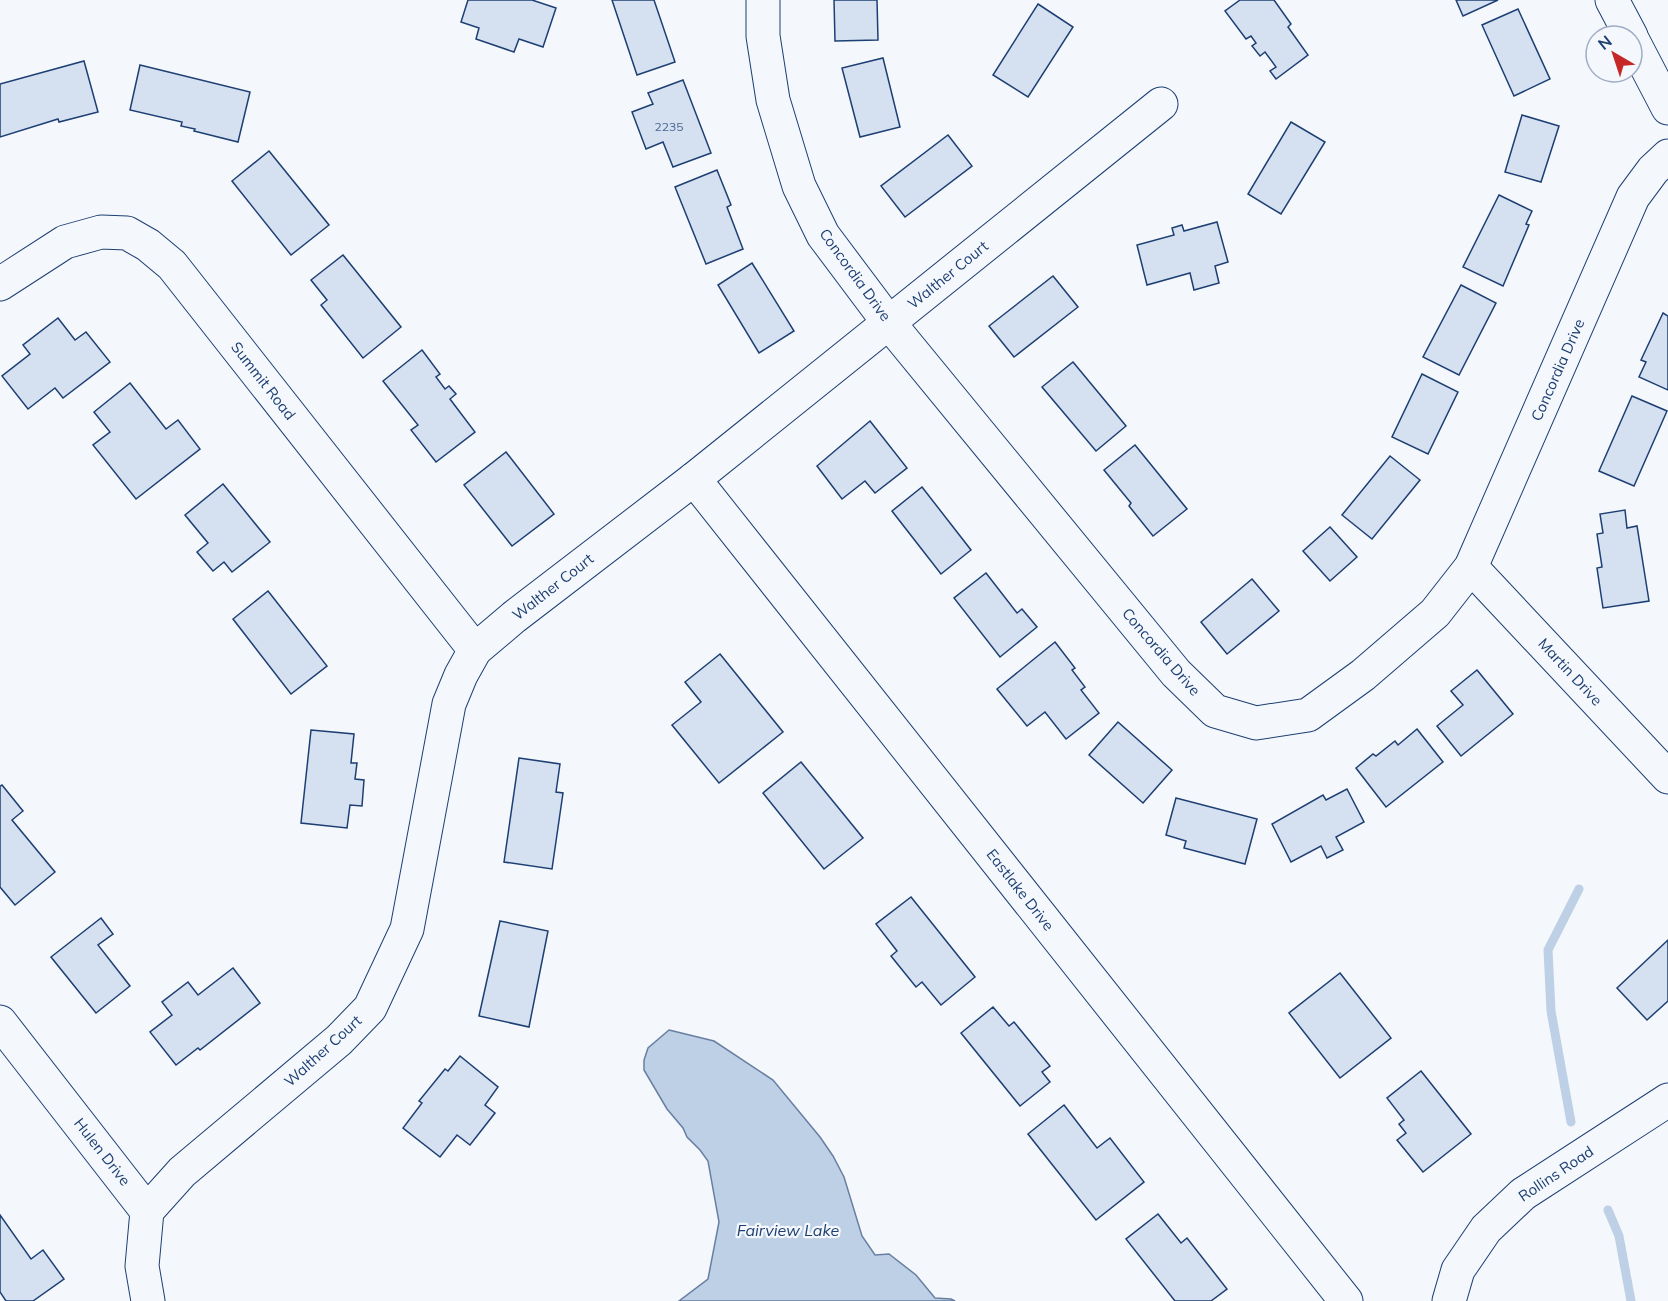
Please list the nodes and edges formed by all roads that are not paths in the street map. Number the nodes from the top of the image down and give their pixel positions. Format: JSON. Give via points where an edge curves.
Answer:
{"nodes":[{"id":1,"x":763,"y":0,"type":"edge"},
{"id":2,"x":1612,"y":0,"type":"edge"},
{"id":3,"x":1624,"y":24,"type":"edge"},
{"id":4,"x":1644,"y":62,"type":"edge"},
{"id":5,"x":1161,"y":104,"type":"dead end"},
{"id":6,"x":1668,"y":108,"type":"edge"},
{"id":7,"x":1668,"y":156,"type":"edge"},
{"id":8,"x":0,"y":284,"type":"edge"},
{"id":9,"x":889,"y":323,"type":"junction"},
{"id":10,"x":694,"y":479,"type":"junction"},
{"id":11,"x":1471,"y":567,"type":"junction"},
{"id":12,"x":475,"y":650,"type":"junction"},
{"id":13,"x":1668,"y":777,"type":"edge"},
{"id":14,"x":0,"y":1022,"type":"edge"},
{"id":15,"x":1668,"y":1100,"type":"edge"},
{"id":16,"x":147,"y":1210,"type":"junction"},
{"id":17,"x":148,"y":1301,"type":"edge"},
{"id":18,"x":1346,"y":1301,"type":"edge"},
{"id":19,"x":1449,"y":1301,"type":"edge"}],
"edges":[{"from":1,"to":9,"type":"street","name":"Concordia Drive","via":[[763,36],[773,100],[799,186],[823,235]]},
{"from":2,"to":3,"type":"street"},
{"from":4,"to":6,"type":"street"},
{"from":5,"to":9,"type":"street","name":"Walther Court"},
{"from":7,"to":11,"type":"street","name":"Concordia Drive","via":[[1633,197]]},
{"from":8,"to":12,"type":"street","name":"Summit Road","via":[[65,242],[100,232],[127,233],[148,245],[172,265]]},
{"from":9,"to":10,"type":"street","name":"Walther Court"},
{"from":9,"to":11,"type":"street","name":"Concordia Drive","via":[[1176,674],[1215,711],[1256,723],[1308,715],[1363,675],[1435,613]]},
{"from":10,"to":12,"type":"street","name":"Walther Court"},
{"from":10,"to":18,"type":"street","name":"Eastlake Drive"},
{"from":11,"to":13,"type":"street","name":"Martin Drive"},
{"from":12,"to":16,"type":"street","name":"Walther Court","via":[[449,704],[407,929],[370,1008],[339,1040],[182,1172]]},
{"from":14,"to":16,"type":"street","name":"Hulen Drive"},
{"from":15,"to":19,"type":"street","name":"Rollins Road","via":[[1523,1194],[1486,1229],[1458,1270]]},
{"from":16,"to":17,"type":"street","via":[[142,1266]]}]}
